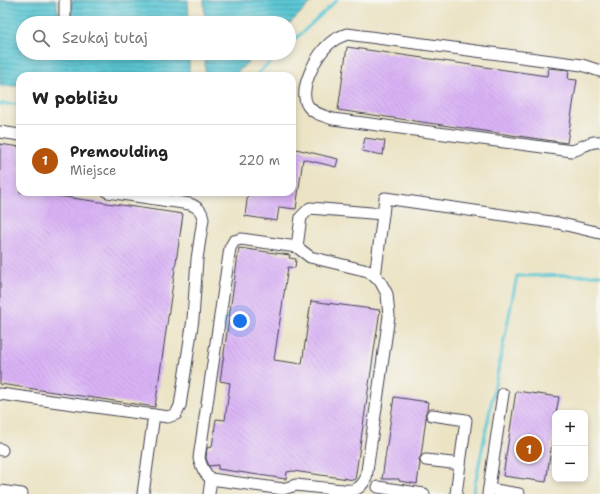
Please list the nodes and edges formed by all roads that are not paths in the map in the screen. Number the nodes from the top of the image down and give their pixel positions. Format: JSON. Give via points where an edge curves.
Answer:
{"nodes":[{"id":1,"x":65,"y":0,"type":"edge"},
{"id":2,"x":65,"y":16,"type":"edge"},
{"id":3,"x":600,"y":71,"type":"edge"},
{"id":4,"x":0,"y":132,"type":"edge"},
{"id":5,"x":16,"y":134,"type":"edge"},
{"id":6,"x":600,"y":142,"type":"edge"},
{"id":7,"x":135,"y":196,"type":"edge"},
{"id":8,"x":383,"y":214,"type":"junction"},
{"id":9,"x":600,"y":233,"type":"edge"},
{"id":10,"x":297,"y":247,"type":"junction"},
{"id":11,"x":376,"y":277,"type":"junction"},
{"id":12,"x":0,"y":394,"type":"edge"},
{"id":13,"x":503,"y":394,"type":"dead end"},
{"id":14,"x":432,"y":415,"type":"dead end"},
{"id":15,"x":154,"y":416,"type":"junction"},
{"id":16,"x":426,"y":460,"type":"dead end"},
{"id":17,"x":460,"y":464,"type":"junction"},
{"id":18,"x":211,"y":479,"type":"junction"},
{"id":19,"x":378,"y":487,"type":"dead end"},
{"id":20,"x":0,"y":491,"type":"edge"},
{"id":21,"x":341,"y":492,"type":"edge"},
{"id":22,"x":488,"y":492,"type":"edge"},
{"id":23,"x":22,"y":494,"type":"edge"},
{"id":24,"x":143,"y":494,"type":"edge"},
{"id":25,"x":209,"y":494,"type":"edge"},
{"id":26,"x":424,"y":494,"type":"edge"},
{"id":27,"x":456,"y":494,"type":"edge"},
{"id":28,"x":519,"y":494,"type":"edge"}],
"edges":[{"from":1,"to":2,"type":"street"},
{"from":3,"to":6,"type":"street","via":[[582,65],[347,34],[330,43],[316,59],[307,81],[305,95],[307,105],[312,110],[333,119],[572,151],[588,143]]},
{"from":4,"to":5,"type":"street"},
{"from":7,"to":15,"type":"street","via":[[196,206],[203,219],[193,319],[180,406],[176,414],[168,417]]},
{"from":8,"to":9,"type":"street","via":[[385,198],[558,223]]},
{"from":8,"to":10,"type":"street","via":[[310,208],[301,217]]},
{"from":8,"to":11,"type":"street"},
{"from":10,"to":11,"type":"street","via":[[310,257],[368,271]]},
{"from":10,"to":18,"type":"street","via":[[241,239],[234,241],[230,248],[199,458],[201,467]]},
{"from":11,"to":21,"type":"street","via":[[387,294],[389,316],[366,478],[357,490]]},
{"from":12,"to":15,"type":"street"},
{"from":13,"to":22,"type":"street"},
{"from":14,"to":17,"type":"street","via":[[466,420]]},
{"from":15,"to":24,"type":"street"},
{"from":16,"to":17,"type":"street"},
{"from":17,"to":27,"type":"street"},
{"from":18,"to":21,"type":"street","via":[[283,489],[296,485]]},
{"from":18,"to":25,"type":"street"},
{"from":19,"to":26,"type":"street"},
{"from":20,"to":23,"type":"street"},
{"from":22,"to":28,"type":"street"}]}
